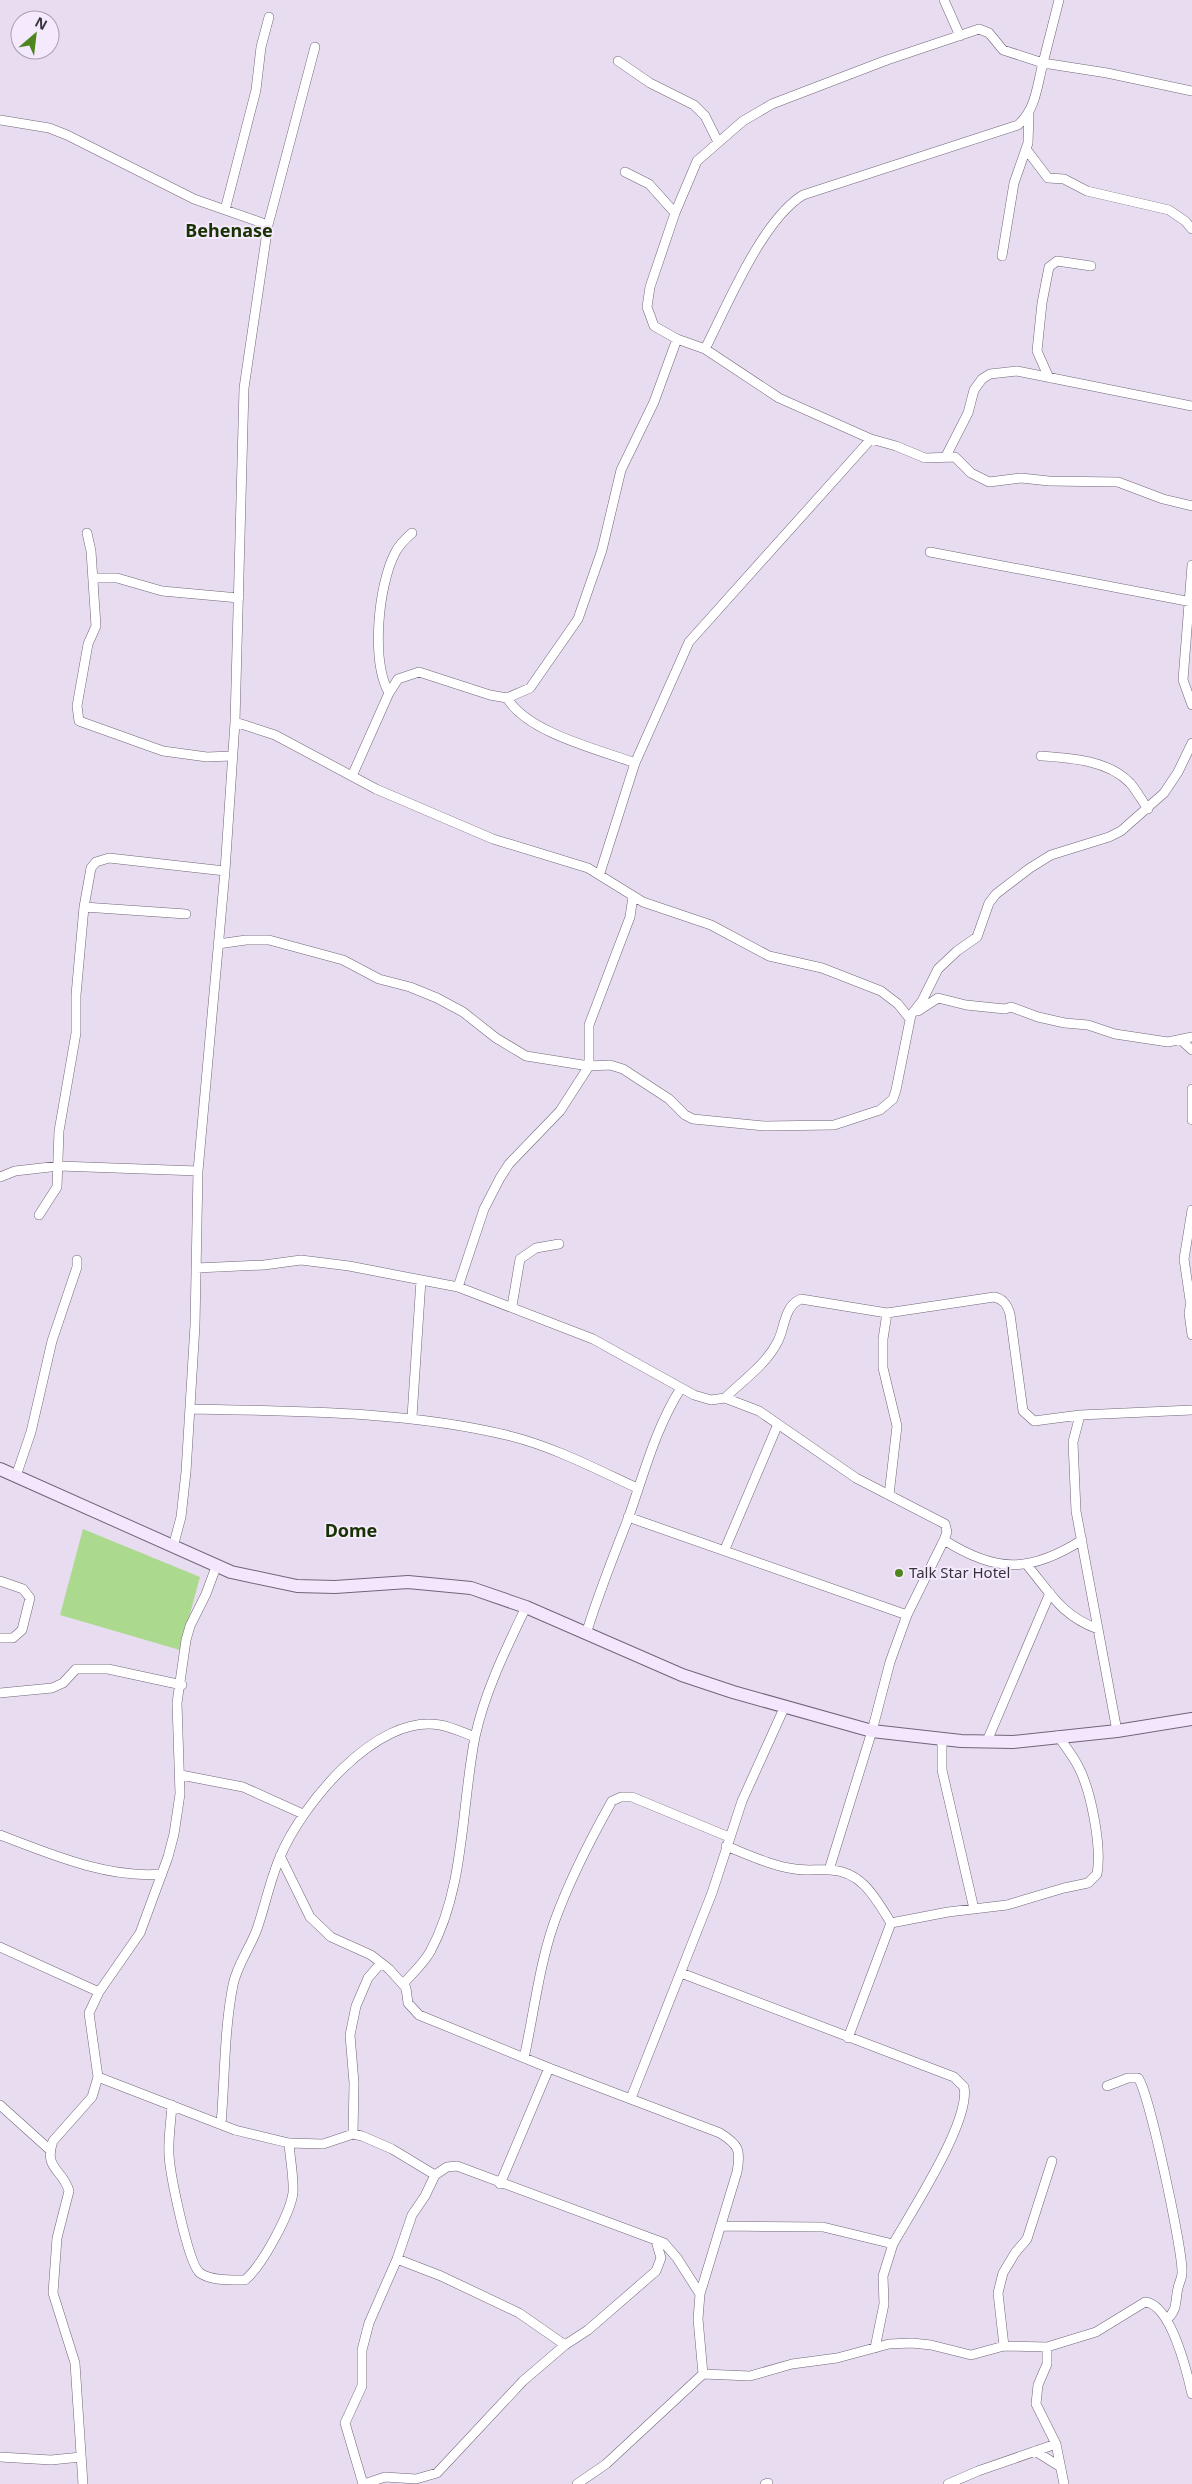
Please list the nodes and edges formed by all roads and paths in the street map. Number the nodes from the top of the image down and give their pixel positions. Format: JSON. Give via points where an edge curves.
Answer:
{"nodes":[{"id":1,"x":944,"y":0,"type":"edge"},
{"id":2,"x":1059,"y":0,"type":"edge"},
{"id":3,"x":269,"y":17,"type":"dead end"},
{"id":4,"x":960,"y":36,"type":"junction"},
{"id":5,"x":314,"y":47,"type":"dead end"},
{"id":6,"x":618,"y":61,"type":"dead end"},
{"id":7,"x":1043,"y":63,"type":"junction"},
{"id":8,"x":1192,"y":91,"type":"edge"},
{"id":9,"x":1028,"y":114,"type":"junction"},
{"id":10,"x":0,"y":120,"type":"edge"},
{"id":11,"x":718,"y":142,"type":"junction"},
{"id":12,"x":1026,"y":149,"type":"junction"},
{"id":13,"x":625,"y":172,"type":"dead end"},
{"id":14,"x":225,"y":210,"type":"junction"},
{"id":15,"x":674,"y":213,"type":"junction"},
{"id":16,"x":268,"y":226,"type":"junction"},
{"id":17,"x":1192,"y":229,"type":"edge"},
{"id":18,"x":1002,"y":256,"type":"dead end"},
{"id":19,"x":1091,"y":266,"type":"dead end"},
{"id":20,"x":677,"y":339,"type":"junction"},
{"id":21,"x":704,"y":349,"type":"junction"},
{"id":22,"x":1049,"y":378,"type":"junction"},
{"id":23,"x":1192,"y":406,"type":"edge"},
{"id":24,"x":871,"y":439,"type":"junction"},
{"id":25,"x":946,"y":456,"type":"junction"},
{"id":26,"x":1192,"y":506,"type":"edge"},
{"id":27,"x":412,"y":532,"type":"dead end"},
{"id":28,"x":87,"y":533,"type":"dead end"},
{"id":29,"x":930,"y":552,"type":"dead end"},
{"id":30,"x":1192,"y":565,"type":"edge"},
{"id":31,"x":93,"y":578,"type":"junction"},
{"id":32,"x":239,"y":598,"type":"junction"},
{"id":33,"x":1190,"y":601,"type":"edge"},
{"id":34,"x":389,"y":693,"type":"junction"},
{"id":35,"x":507,"y":698,"type":"junction"},
{"id":36,"x":1192,"y":705,"type":"edge"},
{"id":37,"x":235,"y":722,"type":"junction"},
{"id":38,"x":1192,"y":743,"type":"edge"},
{"id":39,"x":231,"y":756,"type":"junction"},
{"id":40,"x":1041,"y":756,"type":"dead end"},
{"id":41,"x":635,"y":763,"type":"junction"},
{"id":42,"x":352,"y":776,"type":"junction"},
{"id":43,"x":1148,"y":809,"type":"junction"},
{"id":44,"x":225,"y":871,"type":"junction"},
{"id":45,"x":600,"y":873,"type":"junction"},
{"id":46,"x":633,"y":896,"type":"junction"},
{"id":47,"x":84,"y":907,"type":"junction"},
{"id":48,"x":186,"y":914,"type":"dead end"},
{"id":49,"x":218,"y":944,"type":"junction"},
{"id":50,"x":911,"y":1017,"type":"junction"},
{"id":51,"x":1192,"y":1037,"type":"edge"},
{"id":52,"x":1181,"y":1040,"type":"junction"},
{"id":53,"x":1192,"y":1050,"type":"edge"},
{"id":54,"x":588,"y":1066,"type":"junction"},
{"id":55,"x":1192,"y":1089,"type":"edge"},
{"id":56,"x":1192,"y":1120,"type":"edge"},
{"id":57,"x":59,"y":1166,"type":"junction"},
{"id":58,"x":198,"y":1171,"type":"junction"},
{"id":59,"x":0,"y":1177,"type":"edge"},
{"id":60,"x":1192,"y":1210,"type":"edge"},
{"id":61,"x":39,"y":1215,"type":"dead end"},
{"id":62,"x":559,"y":1244,"type":"dead end"},
{"id":63,"x":77,"y":1260,"type":"dead end"},
{"id":64,"x":196,"y":1268,"type":"junction"},
{"id":65,"x":421,"y":1280,"type":"junction"},
{"id":66,"x":458,"y":1286,"type":"junction"},
{"id":67,"x":1191,"y":1298,"type":"edge"},
{"id":68,"x":512,"y":1306,"type":"junction"},
{"id":69,"x":887,"y":1313,"type":"junction"},
{"id":70,"x":1192,"y":1335,"type":"edge"},
{"id":71,"x":681,"y":1388,"type":"junction"},
{"id":72,"x":725,"y":1398,"type":"junction"},
{"id":73,"x":190,"y":1410,"type":"junction"},
{"id":74,"x":1192,"y":1410,"type":"edge"},
{"id":75,"x":1080,"y":1415,"type":"junction"},
{"id":76,"x":412,"y":1417,"type":"junction"},
{"id":77,"x":778,"y":1424,"type":"junction"},
{"id":78,"x":0,"y":1469,"type":"edge"},
{"id":79,"x":16,"y":1476,"type":"junction"},
{"id":80,"x":637,"y":1488,"type":"junction"},
{"id":81,"x":889,"y":1495,"type":"junction"},
{"id":82,"x":628,"y":1517,"type":"junction"},
{"id":83,"x":944,"y":1540,"type":"junction"},
{"id":84,"x":1082,"y":1540,"type":"junction"},
{"id":85,"x":173,"y":1546,"type":"junction"},
{"id":86,"x":725,"y":1550,"type":"junction"},
{"id":87,"x":1027,"y":1565,"type":"junction"},
{"id":88,"x":216,"y":1567,"type":"junction"},
{"id":89,"x":0,"y":1581,"type":"edge"},
{"id":90,"x":1050,"y":1593,"type":"junction"},
{"id":91,"x":526,"y":1607,"type":"junction"},
{"id":92,"x":907,"y":1615,"type":"junction"},
{"id":93,"x":1098,"y":1629,"type":"junction"},
{"id":94,"x":586,"y":1634,"type":"junction"},
{"id":95,"x":0,"y":1638,"type":"edge"},
{"id":96,"x":182,"y":1685,"type":"junction"},
{"id":97,"x":0,"y":1693,"type":"edge"},
{"id":98,"x":785,"y":1706,"type":"junction"},
{"id":99,"x":1192,"y":1719,"type":"edge"},
{"id":100,"x":872,"y":1731,"type":"junction"},
{"id":101,"x":1117,"y":1731,"type":"junction"},
{"id":102,"x":1058,"y":1736,"type":"junction"},
{"id":103,"x":476,"y":1737,"type":"junction"},
{"id":104,"x":942,"y":1739,"type":"junction"},
{"id":105,"x":987,"y":1741,"type":"junction"},
{"id":106,"x":181,"y":1775,"type":"junction"},
{"id":107,"x":303,"y":1814,"type":"junction"},
{"id":108,"x":0,"y":1835,"type":"edge"},
{"id":109,"x":729,"y":1837,"type":"junction"},
{"id":110,"x":726,"y":1846,"type":"junction"},
{"id":111,"x":280,"y":1856,"type":"junction"},
{"id":112,"x":829,"y":1870,"type":"junction"},
{"id":113,"x":162,"y":1874,"type":"junction"},
{"id":114,"x":974,"y":1909,"type":"junction"},
{"id":115,"x":891,"y":1923,"type":"junction"},
{"id":116,"x":0,"y":1947,"type":"edge"},
{"id":117,"x":381,"y":1963,"type":"junction"},
{"id":118,"x":681,"y":1973,"type":"junction"},
{"id":119,"x":403,"y":1984,"type":"junction"},
{"id":120,"x":99,"y":1992,"type":"junction"},
{"id":121,"x":848,"y":2038,"type":"junction"},
{"id":122,"x":524,"y":2058,"type":"junction"},
{"id":123,"x":548,"y":2068,"type":"junction"},
{"id":124,"x":98,"y":2077,"type":"junction"},
{"id":125,"x":1107,"y":2086,"type":"dead end"},
{"id":126,"x":631,"y":2098,"type":"junction"},
{"id":127,"x":172,"y":2105,"type":"junction"},
{"id":128,"x":0,"y":2106,"type":"edge"},
{"id":129,"x":221,"y":2124,"type":"junction"},
{"id":130,"x":353,"y":2134,"type":"junction"},
{"id":131,"x":289,"y":2143,"type":"junction"},
{"id":132,"x":50,"y":2150,"type":"junction"},
{"id":133,"x":1052,"y":2161,"type":"dead end"},
{"id":134,"x":435,"y":2175,"type":"junction"},
{"id":135,"x":500,"y":2184,"type":"junction"},
{"id":136,"x":721,"y":2226,"type":"junction"},
{"id":137,"x":656,"y":2241,"type":"junction"},
{"id":138,"x":893,"y":2244,"type":"junction"},
{"id":139,"x":397,"y":2258,"type":"junction"},
{"id":140,"x":700,"y":2294,"type":"junction"},
{"id":141,"x":1167,"y":2319,"type":"junction"},
{"id":142,"x":565,"y":2345,"type":"junction"},
{"id":143,"x":1004,"y":2346,"type":"junction"},
{"id":144,"x":1047,"y":2347,"type":"junction"},
{"id":145,"x":875,"y":2348,"type":"junction"},
{"id":146,"x":703,"y":2374,"type":"junction"},
{"id":147,"x":1192,"y":2394,"type":"edge"},
{"id":148,"x":1056,"y":2444,"type":"junction"},
{"id":149,"x":1035,"y":2451,"type":"junction"},
{"id":150,"x":0,"y":2457,"type":"edge"},
{"id":151,"x":81,"y":2457,"type":"junction"},
{"id":152,"x":1059,"y":2466,"type":"junction"},
{"id":153,"x":83,"y":2484,"type":"edge"},
{"id":154,"x":364,"y":2484,"type":"edge"},
{"id":155,"x":577,"y":2484,"type":"edge"},
{"id":156,"x":948,"y":2484,"type":"edge"},
{"id":157,"x":1064,"y":2484,"type":"edge"}],
"edges":[{"from":1,"to":4,"type":"street"},
{"from":2,"to":7,"type":"street"},
{"from":3,"to":14,"type":"street","via":[[261,47],[256,90]]},
{"from":4,"to":7,"type":"street","via":[[979,29],[989,33],[1003,50]]},
{"from":4,"to":11,"type":"street","via":[[772,104],[743,121]]},
{"from":5,"to":16,"type":"street"},
{"from":6,"to":11,"type":"street","via":[[650,83],[694,106],[705,116]]},
{"from":7,"to":8,"type":"street"},
{"from":7,"to":9,"type":"street"},
{"from":9,"to":12,"type":"street"},
{"from":9,"to":21,"type":"street","via":[[1018,126],[992,136],[803,195],[793,202],[780,213],[760,244]]},
{"from":10,"to":14,"type":"street","via":[[49,128],[67,135],[194,199]]},
{"from":11,"to":15,"type":"street","via":[[697,161]]},
{"from":12,"to":17,"type":"street","via":[[1048,178],[1064,179],[1087,192],[1169,210]]},
{"from":12,"to":18,"type":"street","via":[[1014,183]]},
{"from":13,"to":15,"type":"street","via":[[649,184]]},
{"from":14,"to":16,"type":"street"},
{"from":15,"to":20,"type":"street","via":[[650,287],[647,307],[654,326]]},
{"from":16,"to":32,"type":"street","via":[[244,388]]},
{"from":19,"to":22,"type":"street","via":[[1057,261],[1049,267],[1037,351]]},
{"from":20,"to":21,"type":"street"},
{"from":20,"to":35,"type":"street","via":[[654,402],[621,470],[602,550],[578,619],[530,688]]},
{"from":21,"to":24,"type":"street","via":[[779,398]]},
{"from":22,"to":23,"type":"street"},
{"from":22,"to":25,"type":"street","via":[[1017,371],[990,374],[982,379],[974,390],[968,413]]},
{"from":24,"to":25,"type":"street","via":[[925,458]]},
{"from":24,"to":41,"type":"street","via":[[689,642]]},
{"from":25,"to":26,"type":"street","via":[[955,457],[971,473],[989,482],[1021,478],[1118,482]]},
{"from":27,"to":34,"type":"street","via":[[394,555],[381,608],[381,674]]},
{"from":28,"to":31,"type":"street"},
{"from":29,"to":33,"type":"street"},
{"from":30,"to":33,"type":"street"},
{"from":31,"to":32,"type":"street","via":[[116,578],[162,591]]},
{"from":31,"to":39,"type":"street","via":[[96,626],[88,644],[77,706],[79,721],[164,751],[207,757]]},
{"from":32,"to":37,"type":"street"},
{"from":33,"to":36,"type":"street","via":[[1183,680]]},
{"from":34,"to":35,"type":"street","via":[[398,679],[419,672]]},
{"from":34,"to":42,"type":"street"},
{"from":35,"to":41,"type":"street","via":[[513,708],[545,727],[579,744]]},
{"from":37,"to":39,"type":"street"},
{"from":37,"to":42,"type":"street","via":[[275,735]]},
{"from":38,"to":43,"type":"street","via":[[1164,793]]},
{"from":39,"to":44,"type":"street"},
{"from":40,"to":43,"type":"street","via":[[1104,767],[1131,784]]},
{"from":41,"to":45,"type":"street"},
{"from":42,"to":45,"type":"street","via":[[493,839]]},
{"from":43,"to":50,"type":"street","via":[[1122,831],[1051,855],[996,894],[989,902],[977,937],[938,969]]},
{"from":44,"to":47,"type":"street","via":[[102,859],[91,868]]},
{"from":44,"to":49,"type":"street"},
{"from":45,"to":46,"type":"street"},
{"from":46,"to":50,"type":"street","via":[[711,925],[769,956],[822,968],[880,991]]},
{"from":46,"to":54,"type":"street","via":[[630,917],[589,1025]]},
{"from":47,"to":48,"type":"street"},
{"from":47,"to":57,"type":"street","via":[[76,1033],[59,1131]]},
{"from":49,"to":54,"type":"street","via":[[270,940],[343,960],[379,979],[437,998],[526,1056]]},
{"from":49,"to":58,"type":"street"},
{"from":50,"to":52,"type":"street","via":[[938,998],[966,1005],[1011,1008],[1115,1034],[1168,1042]]},
{"from":50,"to":54,"type":"street","via":[[893,1099],[880,1110],[834,1125],[765,1126],[694,1119],[623,1069],[610,1065]]},
{"from":51,"to":52,"type":"street"},
{"from":52,"to":53,"type":"street"},
{"from":54,"to":66,"type":"street","via":[[560,1111],[509,1164],[500,1178],[484,1209]]},
{"from":55,"to":56,"type":"street"},
{"from":57,"to":58,"type":"street"},
{"from":57,"to":59,"type":"street","via":[[15,1171]]},
{"from":57,"to":61,"type":"street","via":[[54,1194]]},
{"from":58,"to":64,"type":"street"},
{"from":60,"to":67,"type":"street","via":[[1184,1259]]},
{"from":62,"to":68,"type":"street","via":[[536,1248],[520,1259]]},
{"from":63,"to":79,"type":"street"},
{"from":64,"to":65,"type":"street","via":[[264,1266],[300,1260]]},
{"from":64,"to":73,"type":"street"},
{"from":65,"to":66,"type":"street"},
{"from":65,"to":76,"type":"street"},
{"from":66,"to":68,"type":"street"},
{"from":67,"to":70,"type":"street"},
{"from":68,"to":71,"type":"street","via":[[593,1339]]},
{"from":69,"to":72,"type":"street","via":[[812,1300],[795,1301],[768,1358]]},
{"from":69,"to":75,"type":"street","via":[[1000,1298],[1007,1304],[1010,1314],[1023,1411],[1034,1421]]},
{"from":69,"to":81,"type":"street","via":[[883,1368],[897,1426]]},
{"from":71,"to":72,"type":"street","via":[[711,1400]]},
{"from":71,"to":80,"type":"street","via":[[667,1411]]},
{"from":72,"to":77,"type":"street","via":[[760,1411]]},
{"from":73,"to":76,"type":"street"},
{"from":73,"to":85,"type":"street","via":[[181,1517]]},
{"from":74,"to":75,"type":"street"},
{"from":75,"to":84,"type":"street","via":[[1072,1442],[1076,1511]]},
{"from":76,"to":80,"type":"street","via":[[534,1443]]},
{"from":77,"to":81,"type":"street","via":[[856,1478]]},
{"from":77,"to":86,"type":"street"},
{"from":78,"to":79,"type":"street"},
{"from":79,"to":85,"type":"street"},
{"from":80,"to":82,"type":"street"},
{"from":81,"to":83,"type":"street","via":[[945,1524]]},
{"from":82,"to":86,"type":"street"},
{"from":82,"to":94,"type":"street","via":[[602,1581]]},
{"from":83,"to":87,"type":"street","via":[[972,1556]]},
{"from":83,"to":92,"type":"street"},
{"from":84,"to":87,"type":"street","via":[[1060,1554]]},
{"from":84,"to":93,"type":"street"},
{"from":85,"to":88,"type":"street"},
{"from":86,"to":92,"type":"street"},
{"from":87,"to":90,"type":"street"},
{"from":88,"to":91,"type":"street","via":[[297,1586],[433,1583],[471,1588]]},
{"from":88,"to":96,"type":"street","via":[[190,1626]]},
{"from":89,"to":95,"type":"street","via":[[23,1589],[30,1598],[22,1630],[13,1638]]},
{"from":90,"to":93,"type":"street","via":[[1063,1610],[1081,1623]]},
{"from":90,"to":105,"type":"street"},
{"from":91,"to":94,"type":"street"},
{"from":91,"to":103,"type":"street","via":[[496,1669]]},
{"from":92,"to":100,"type":"street","via":[[890,1662]]},
{"from":93,"to":101,"type":"street"},
{"from":94,"to":98,"type":"street","via":[[682,1675]]},
{"from":96,"to":97,"type":"street","via":[[108,1669],[76,1669],[64,1683],[52,1688]]},
{"from":96,"to":106,"type":"street","via":[[178,1703]]},
{"from":98,"to":100,"type":"street"},
{"from":98,"to":109,"type":"street"},
{"from":99,"to":101,"type":"street"},
{"from":100,"to":104,"type":"street"},
{"from":100,"to":112,"type":"street"},
{"from":101,"to":102,"type":"street"},
{"from":102,"to":105,"type":"street","via":[[1014,1742]]},
{"from":102,"to":114,"type":"street","via":[[1079,1767],[1091,1807],[1098,1849],[1097,1874],[1088,1884],[1007,1905]]},
{"from":103,"to":107,"type":"street","via":[[438,1724],[416,1725],[382,1738],[351,1760]]},
{"from":103,"to":119,"type":"street","via":[[446,1917],[429,1953]]},
{"from":104,"to":105,"type":"street"},
{"from":104,"to":114,"type":"street","via":[[942,1770]]},
{"from":106,"to":107,"type":"street","via":[[243,1787]]},
{"from":106,"to":113,"type":"street","via":[[174,1834]]},
{"from":107,"to":111,"type":"street"},
{"from":108,"to":113,"type":"street","via":[[45,1852],[122,1873]]},
{"from":109,"to":110,"type":"street"},
{"from":109,"to":122,"type":"street","via":[[632,1798],[621,1797],[612,1801],[577,1868],[554,1923]]},
{"from":110,"to":112,"type":"street","via":[[796,1869]]},
{"from":110,"to":118,"type":"street","via":[[712,1893]]},
{"from":111,"to":117,"type":"street","via":[[300,1900],[320,1928]]},
{"from":111,"to":129,"type":"street","via":[[255,1933],[233,1983]]},
{"from":112,"to":115,"type":"street","via":[[865,1885]]},
{"from":113,"to":120,"type":"street","via":[[140,1933]]},
{"from":114,"to":115,"type":"street"},
{"from":115,"to":121,"type":"street"},
{"from":116,"to":120,"type":"street"},
{"from":117,"to":119,"type":"street"},
{"from":117,"to":130,"type":"street","via":[[368,1978],[356,2006],[350,2035],[354,2082]]},
{"from":118,"to":121,"type":"street"},
{"from":118,"to":126,"type":"street"},
{"from":119,"to":122,"type":"street","via":[[411,2009],[419,2015]]},
{"from":120,"to":124,"type":"street","via":[[90,2013]]},
{"from":121,"to":138,"type":"street","via":[[954,2077],[964,2087],[963,2104],[953,2136]]},
{"from":122,"to":123,"type":"street"},
{"from":123,"to":126,"type":"street"},
{"from":123,"to":135,"type":"street"},
{"from":124,"to":127,"type":"street"},
{"from":124,"to":132,"type":"street","via":[[92,2097],[53,2141]]},
{"from":125,"to":141,"type":"street","via":[[1128,2078],[1138,2078],[1143,2083],[1179,2241],[1182,2269],[1175,2309]]},
{"from":126,"to":136,"type":"street","via":[[720,2133],[736,2146],[739,2163]]},
{"from":127,"to":129,"type":"street"},
{"from":127,"to":131,"type":"street","via":[[169,2156],[179,2208],[194,2263],[198,2271],[208,2277],[245,2280],[253,2274],[275,2238],[293,2191]]},
{"from":128,"to":132,"type":"street"},
{"from":129,"to":131,"type":"street"},
{"from":130,"to":131,"type":"street","via":[[323,2144]]},
{"from":130,"to":134,"type":"street","via":[[392,2149]]},
{"from":132,"to":151,"type":"street","via":[[53,2167],[69,2192],[57,2238],[53,2293],[75,2363]]},
{"from":133,"to":143,"type":"street","via":[[1027,2239],[1014,2253],[1003,2273],[998,2293]]},
{"from":134,"to":135,"type":"street","via":[[447,2167],[457,2166]]},
{"from":134,"to":139,"type":"street","via":[[426,2196],[412,2215]]},
{"from":135,"to":137,"type":"street"},
{"from":136,"to":138,"type":"street","via":[[823,2227]]},
{"from":136,"to":140,"type":"street"},
{"from":137,"to":140,"type":"street","via":[[664,2243],[677,2258]]},
{"from":137,"to":142,"type":"street","via":[[661,2258],[656,2270],[588,2330]]},
{"from":138,"to":145,"type":"street","via":[[882,2276],[884,2304]]},
{"from":139,"to":142,"type":"street","via":[[519,2313]]},
{"from":139,"to":154,"type":"street","via":[[370,2323],[362,2350],[362,2386],[345,2424]]},
{"from":140,"to":146,"type":"street","via":[[698,2319]]},
{"from":141,"to":144,"type":"street","via":[[1158,2307],[1144,2302],[1096,2332]]},
{"from":141,"to":147,"type":"street"},
{"from":142,"to":154,"type":"street","via":[[523,2381],[437,2473],[416,2479],[385,2477]]},
{"from":143,"to":144,"type":"street"},
{"from":143,"to":145,"type":"street","via":[[971,2355],[912,2342]]},
{"from":144,"to":148,"type":"street","via":[[1047,2364],[1038,2385],[1036,2404]]},
{"from":145,"to":146,"type":"street","via":[[823,2361],[792,2364],[750,2376]]},
{"from":146,"to":155,"type":"street","via":[[606,2464]]},
{"from":148,"to":149,"type":"street"},
{"from":148,"to":152,"type":"street"},
{"from":149,"to":152,"type":"street"},
{"from":149,"to":156,"type":"street"},
{"from":150,"to":151,"type":"street","via":[[51,2460]]},
{"from":151,"to":153,"type":"street"},
{"from":152,"to":157,"type":"street"}]}
